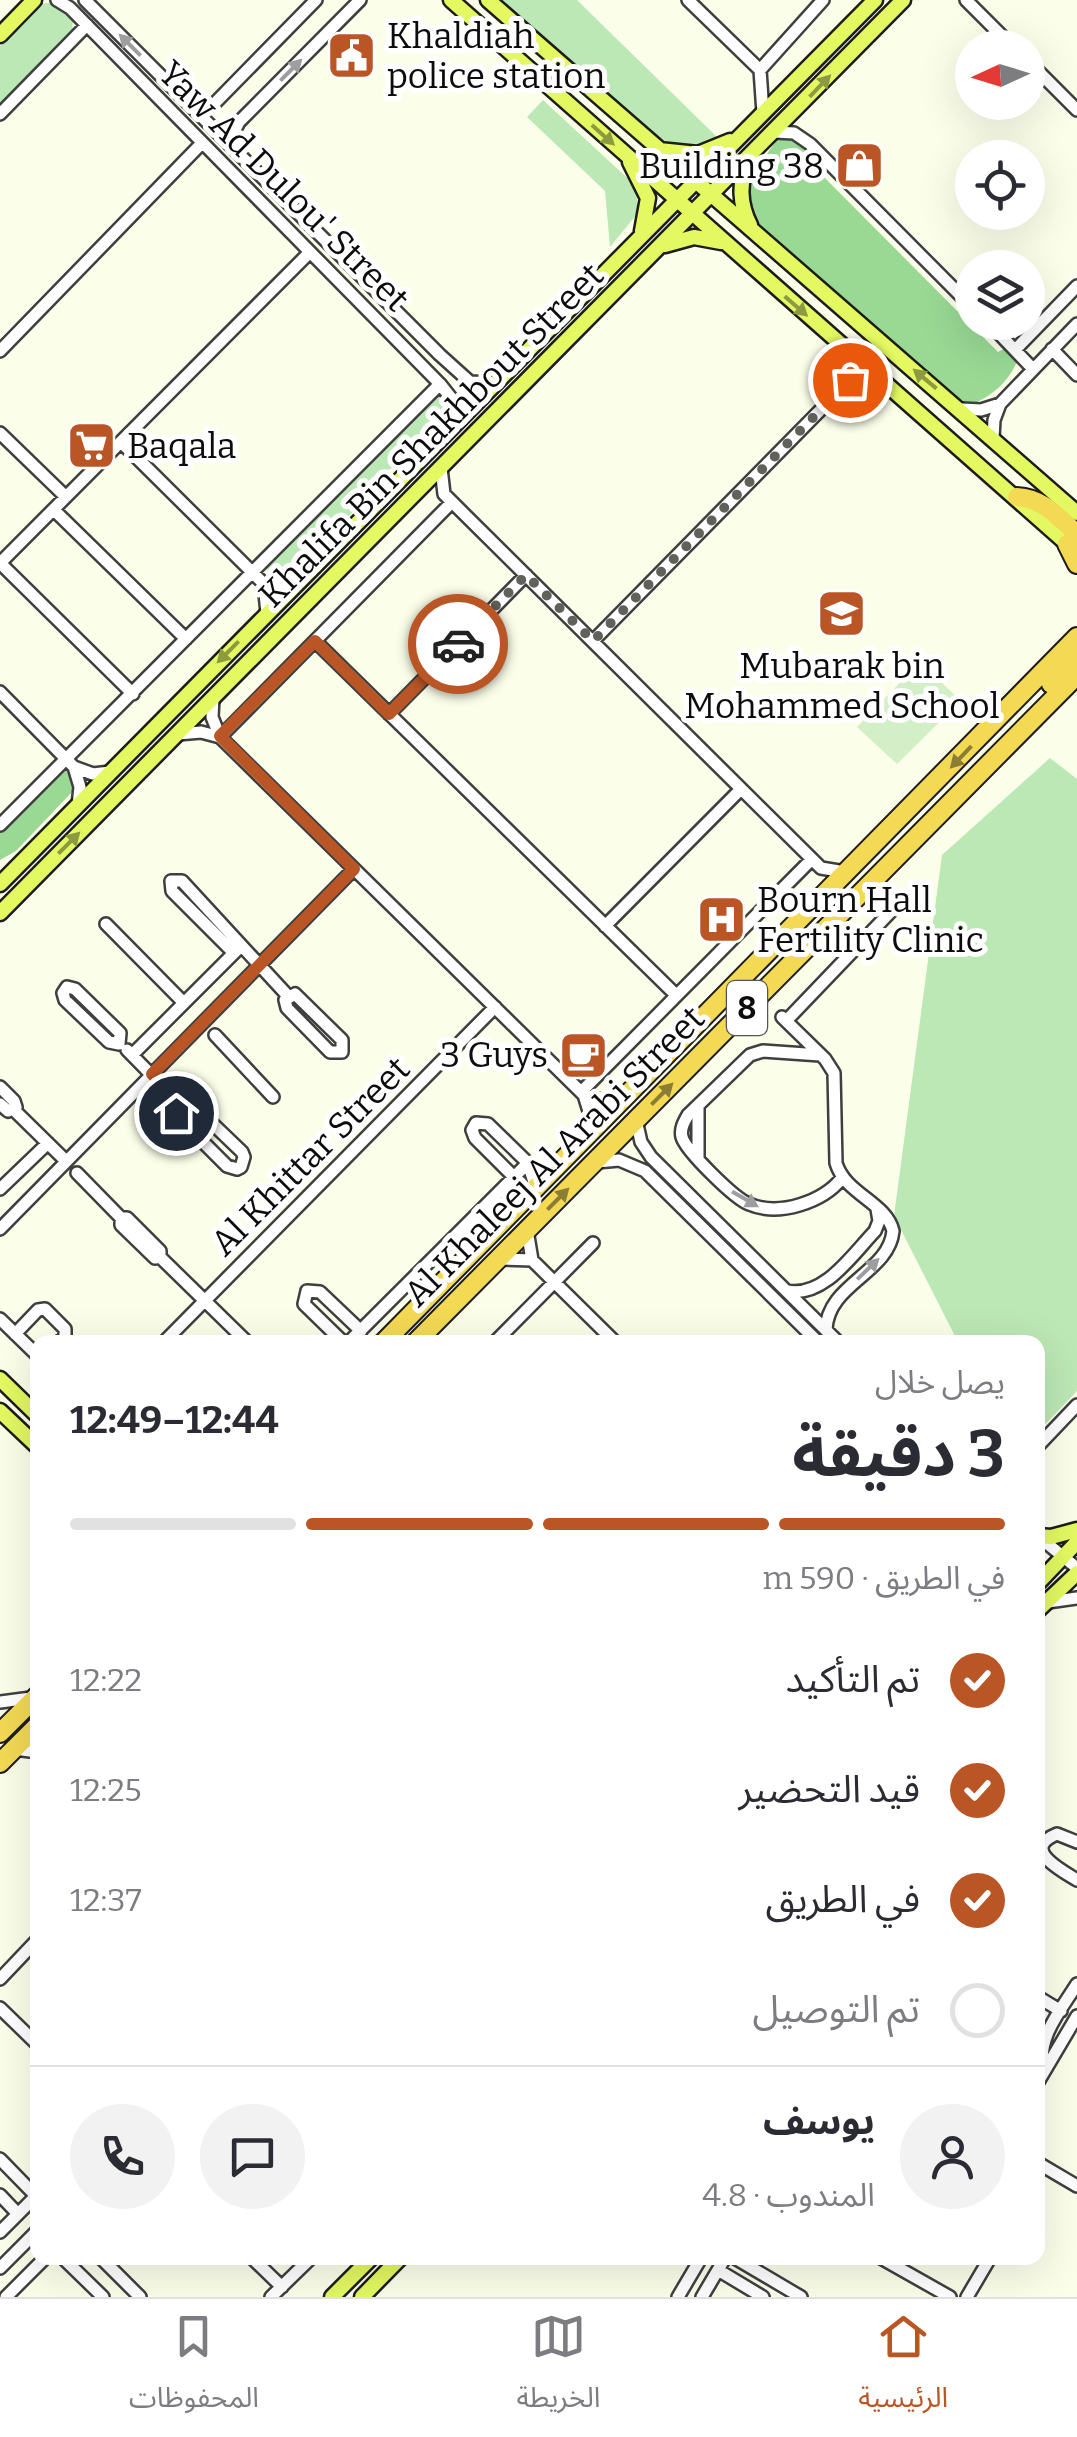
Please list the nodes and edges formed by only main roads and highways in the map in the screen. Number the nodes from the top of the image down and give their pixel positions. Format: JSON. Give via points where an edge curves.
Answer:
{"nodes":[{"id":1,"x":34,"y":0,"type":"edge"},
{"id":2,"x":452,"y":0,"type":"edge"},
{"id":3,"x":488,"y":0,"type":"edge"},
{"id":4,"x":875,"y":0,"type":"edge"},
{"id":5,"x":904,"y":0,"type":"edge"},
{"id":6,"x":0,"y":35,"type":"edge"},
{"id":7,"x":740,"y":137,"type":"junction"},
{"id":8,"x":658,"y":150,"type":"junction"},
{"id":9,"x":750,"y":154,"type":"junction"},
{"id":10,"x":628,"y":157,"type":"junction"},
{"id":11,"x":694,"y":181,"type":"junction"},
{"id":12,"x":710,"y":196,"type":"junction"},
{"id":13,"x":676,"y":198,"type":"junction"},
{"id":14,"x":692,"y":214,"type":"junction"},
{"id":15,"x":641,"y":234,"type":"junction"},
{"id":16,"x":754,"y":234,"type":"junction"},
{"id":17,"x":722,"y":242,"type":"junction"},
{"id":18,"x":659,"y":247,"type":"junction"},
{"id":19,"x":1017,"y":498,"type":"joint"},
{"id":20,"x":1077,"y":513,"type":"edge"},
{"id":21,"x":1074,"y":544,"type":"edge"},
{"id":22,"x":1077,"y":564,"type":"edge"},
{"id":23,"x":1077,"y":637,"type":"edge"},
{"id":24,"x":1077,"y":658,"type":"edge"},
{"id":25,"x":1077,"y":675,"type":"edge"},
{"id":26,"x":1022,"y":730,"type":"junction"},
{"id":27,"x":0,"y":884,"type":"edge"},
{"id":28,"x":0,"y":913,"type":"edge"},
{"id":29,"x":391,"y":1335,"type":"edge"},
{"id":30,"x":423,"y":1335,"type":"edge"},
{"id":31,"x":0,"y":1379,"type":"edge"},
{"id":32,"x":30,"y":1408,"type":"edge"},
{"id":33,"x":0,"y":1410,"type":"edge"},
{"id":34,"x":30,"y":1439,"type":"edge"},
{"id":35,"x":1077,"y":1530,"type":"edge"},
{"id":36,"x":1045,"y":1537,"type":"edge"},
{"id":37,"x":1077,"y":1542,"type":"edge"},
{"id":38,"x":1077,"y":1570,"type":"edge"},
{"id":39,"x":1045,"y":1576,"type":"edge"},
{"id":40,"x":1045,"y":1602,"type":"edge"},
{"id":41,"x":30,"y":1702,"type":"edge"},
{"id":42,"x":0,"y":1729,"type":"edge"},
{"id":43,"x":30,"y":1733,"type":"edge"},
{"id":44,"x":0,"y":1763,"type":"edge"},
{"id":45,"x":363,"y":2265,"type":"edge"},
{"id":46,"x":393,"y":2265,"type":"edge"},
{"id":47,"x":332,"y":2297,"type":"edge"},
{"id":48,"x":362,"y":2297,"type":"edge"}],
"edges":[{"from":1,"to":6,"type":"main road"},
{"from":2,"to":10,"type":"main road","one_way":true},
{"from":3,"to":8,"type":"main road"},
{"from":4,"to":7,"type":"main road","name":"Khalifa Bin Shakhbout Street"},
{"from":9,"to":5,"type":"main road","name":"Khalifa Bin Shakhbout Street","one_way":true},
{"from":7,"to":8,"type":"main road","via":[[698,154]]},
{"from":7,"to":11,"type":"main road","name":"Khalifa Bin Shakhbout Street"},
{"from":8,"to":11,"type":"main road"},
{"from":9,"to":12,"type":"main road","name":"Khalifa Bin Shakhbout Street"},
{"from":9,"to":16,"type":"main road","via":[[741,202]]},
{"from":10,"to":13,"type":"main road"},
{"from":10,"to":15,"type":"main road","via":[[648,198]]},
{"from":11,"to":12,"type":"main road"},
{"from":11,"to":13,"type":"main road","name":"Khalifa Bin Shakhbout Street"},
{"from":12,"to":14,"type":"main road","name":"Khalifa Bin Shakhbout Street"},
{"from":12,"to":16,"type":"main road"},
{"from":13,"to":14,"type":"main road"},
{"from":13,"to":15,"type":"main road","name":"Khalifa Bin Shakhbout Street"},
{"from":14,"to":17,"type":"main road"},
{"from":14,"to":18,"type":"main road","name":"Khalifa Bin Shakhbout Street"},
{"from":15,"to":27,"type":"main road","name":"Khalifa Bin Shakhbout Street","one_way":true},
{"from":20,"to":16,"type":"main road","one_way":true},
{"from":17,"to":18,"type":"main road","via":[[694,237]]},
{"from":17,"to":19,"type":"main road","one_way":true},
{"from":28,"to":18,"type":"main road","name":"Khalifa Bin Shakhbout Street","one_way":true},
{"from":19,"to":21,"type":"highway","via":[[1042,504]]},
{"from":21,"to":22,"type":"highway"},
{"from":23,"to":29,"type":"highway","name":"Al Khaleej Al Arabi Street","number":"8","one_way":true},
{"from":24,"to":26,"type":"highway","via":[[1031,707]]},
{"from":25,"to":26,"type":"highway","name":"Al Khaleej Al Arabi Street","number":"8"},
{"from":30,"to":26,"type":"highway","name":"Al Khaleej Al Arabi Street","number":"8","one_way":true},
{"from":31,"to":32,"type":"main road"},
{"from":33,"to":34,"type":"main road"},
{"from":35,"to":36,"type":"main road"},
{"from":37,"to":39,"type":"main road"},
{"from":38,"to":40,"type":"main road"},
{"from":41,"to":42,"type":"highway"},
{"from":43,"to":44,"type":"highway"},
{"from":45,"to":47,"type":"main road"},
{"from":46,"to":48,"type":"main road"}]}
